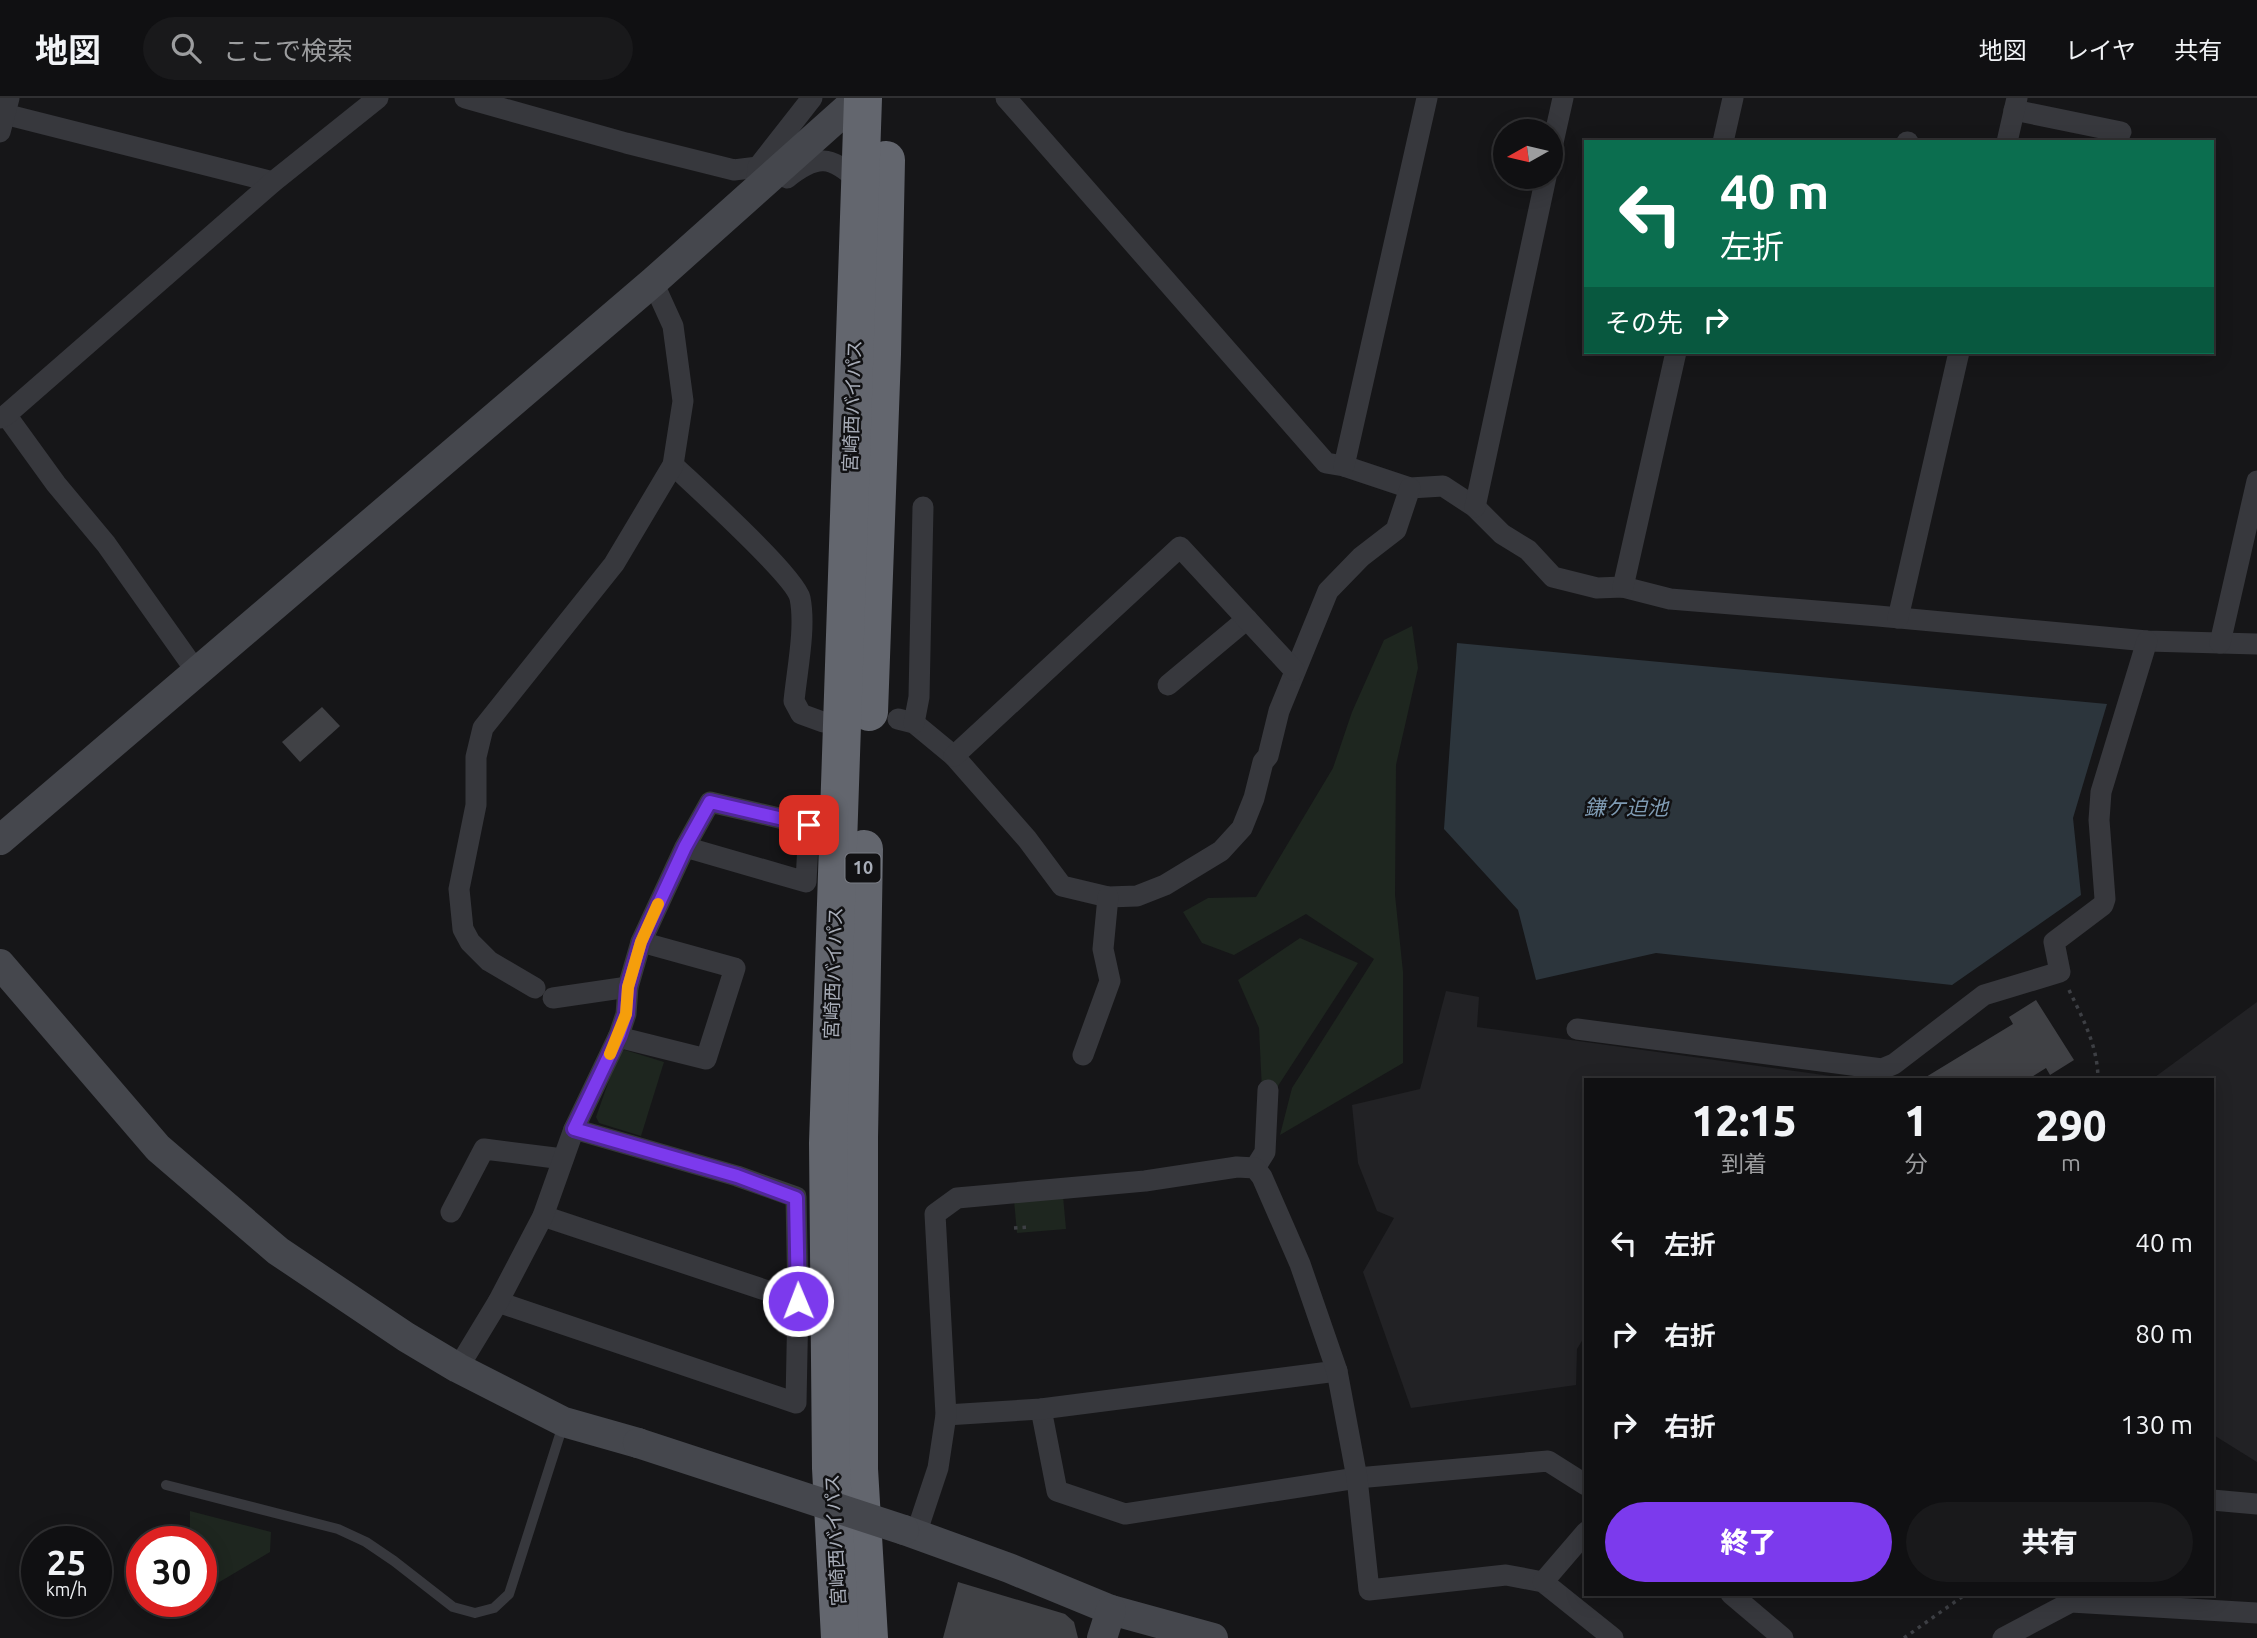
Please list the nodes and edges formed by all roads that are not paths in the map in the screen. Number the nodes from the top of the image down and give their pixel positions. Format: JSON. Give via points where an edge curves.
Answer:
{"nodes":[{"id":1,"x":378,"y":98,"type":"edge"},
{"id":2,"x":466,"y":98,"type":"edge"},
{"id":3,"x":812,"y":98,"type":"edge"},
{"id":4,"x":861,"y":98,"type":"edge"},
{"id":5,"x":887,"y":98,"type":"edge"},
{"id":6,"x":1006,"y":98,"type":"edge"},
{"id":7,"x":1427,"y":98,"type":"edge"},
{"id":8,"x":1563,"y":98,"type":"edge"},
{"id":9,"x":1733,"y":98,"type":"edge"},
{"id":10,"x":2015,"y":104,"type":"edge"},
{"id":11,"x":3,"y":115,"type":"edge"},
{"id":12,"x":1558,"y":119,"type":"edge"},
{"id":13,"x":2121,"y":132,"type":"dead end"},
{"id":14,"x":1723,"y":140,"type":"edge"},
{"id":15,"x":2007,"y":140,"type":"edge"},
{"id":16,"x":756,"y":180,"type":"junction"},
{"id":17,"x":273,"y":182,"type":"junction"},
{"id":18,"x":1543,"y":189,"type":"edge"},
{"id":19,"x":858,"y":197,"type":"junction"},
{"id":20,"x":653,"y":282,"type":"junction"},
{"id":21,"x":1676,"y":354,"type":"edge"},
{"id":22,"x":1959,"y":354,"type":"edge"},
{"id":23,"x":3,"y":416,"type":"edge"},
{"id":24,"x":673,"y":465,"type":"junction"},
{"id":25,"x":1344,"y":466,"type":"junction"},
{"id":26,"x":2257,"y":481,"type":"edge"},
{"id":27,"x":1410,"y":488,"type":"junction"},
{"id":28,"x":923,"y":507,"type":"dead end"},
{"id":29,"x":1475,"y":507,"type":"junction"},
{"id":30,"x":1623,"y":587,"type":"junction"},
{"id":31,"x":1898,"y":618,"type":"junction"},
{"id":32,"x":1247,"y":619,"type":"junction"},
{"id":33,"x":2147,"y":642,"type":"junction"},
{"id":34,"x":2220,"y":643,"type":"junction"},
{"id":35,"x":2257,"y":644,"type":"edge"},
{"id":36,"x":1294,"y":670,"type":"junction"},
{"id":37,"x":196,"y":671,"type":"junction"},
{"id":38,"x":1168,"y":685,"type":"dead end"},
{"id":39,"x":823,"y":722,"type":"dead end"},
{"id":40,"x":954,"y":756,"type":"junction"},
{"id":41,"x":0,"y":840,"type":"edge"},
{"id":42,"x":685,"y":847,"type":"junction"},
{"id":43,"x":1108,"y":897,"type":"junction"},
{"id":44,"x":641,"y":942,"type":"junction"},
{"id":45,"x":0,"y":964,"type":"edge"},
{"id":46,"x":628,"y":987,"type":"junction"},
{"id":47,"x":1577,"y":1028,"type":"dead end"},
{"id":48,"x":618,"y":1037,"type":"junction"},
{"id":49,"x":1083,"y":1055,"type":"dead end"},
{"id":50,"x":1268,"y":1090,"type":"dead end"},
{"id":51,"x":574,"y":1129,"type":"junction"},
{"id":52,"x":563,"y":1159,"type":"junction"},
{"id":53,"x":1255,"y":1168,"type":"junction"},
{"id":54,"x":451,"y":1212,"type":"dead end"},
{"id":55,"x":543,"y":1216,"type":"junction"},
{"id":56,"x":798,"y":1301,"type":"junction"},
{"id":57,"x":498,"y":1302,"type":"junction"},
{"id":58,"x":458,"y":1368,"type":"junction"},
{"id":59,"x":1337,"y":1371,"type":"junction"},
{"id":60,"x":1041,"y":1409,"type":"junction"},
{"id":61,"x":946,"y":1415,"type":"junction"},
{"id":62,"x":564,"y":1422,"type":"junction"},
{"id":63,"x":1357,"y":1478,"type":"junction"},
{"id":64,"x":1584,"y":1484,"type":"edge"},
{"id":65,"x":166,"y":1485,"type":"dead end"},
{"id":66,"x":2214,"y":1500,"type":"edge"},
{"id":67,"x":2257,"y":1504,"type":"edge"},
{"id":68,"x":910,"y":1532,"type":"junction"},
{"id":69,"x":1584,"y":1534,"type":"edge"},
{"id":70,"x":1543,"y":1582,"type":"junction"},
{"id":71,"x":1733,"y":1596,"type":"edge"},
{"id":72,"x":2102,"y":1599,"type":"edge"},
{"id":73,"x":1111,"y":1610,"type":"junction"},
{"id":74,"x":2257,"y":1613,"type":"edge"},
{"id":75,"x":840,"y":1638,"type":"edge"},
{"id":76,"x":869,"y":1638,"type":"edge"},
{"id":77,"x":1102,"y":1638,"type":"edge"},
{"id":78,"x":1213,"y":1638,"type":"edge"},
{"id":79,"x":1613,"y":1638,"type":"edge"},
{"id":80,"x":1783,"y":1638,"type":"edge"},
{"id":81,"x":2004,"y":1638,"type":"edge"}],
"edges":[{"from":1,"to":17,"type":"street"},
{"from":2,"to":16,"type":"street","via":[[734,170]]},
{"from":3,"to":16,"type":"street"},
{"from":4,"to":16,"type":"street"},
{"from":4,"to":19,"type":"highway","name":"宮崎西バイパス","number":"10"},
{"from":5,"to":76,"type":"highway","name":"宮崎西バイパス","number":"10","via":[[863,858],[859,1138],[859,1469]]},
{"from":6,"to":25,"type":"street","via":[[1326,463]]},
{"from":7,"to":25,"type":"street"},
{"from":8,"to":12,"type":"street"},
{"from":9,"to":14,"type":"street"},
{"from":10,"to":13,"type":"street"},
{"from":10,"to":15,"type":"street"},
{"from":11,"to":17,"type":"street"},
{"from":16,"to":19,"type":"street","via":[[774,188],[806,163],[827,161],[843,166],[859,181]]},
{"from":16,"to":20,"type":"street"},
{"from":17,"to":23,"type":"street"},
{"from":18,"to":29,"type":"street"},
{"from":19,"to":75,"type":"highway","name":"宮崎西バイパス","number":"10","via":[[828,1143],[831,1468]]},
{"from":20,"to":24,"type":"street","via":[[673,326],[683,401]]},
{"from":20,"to":37,"type":"street"},
{"from":21,"to":30,"type":"street"},
{"from":22,"to":31,"type":"street"},
{"from":23,"to":37,"type":"street","via":[[106,544]]},
{"from":24,"to":39,"type":"street","via":[[771,560],[799,594],[802,615],[794,701],[801,713]]},
{"from":24,"to":46,"type":"street","via":[[614,564],[483,728],[476,757],[476,805],[459,889],[463,929],[470,942],[489,961],[544,993]]},
{"from":25,"to":27,"type":"street"},
{"from":26,"to":34,"type":"street"},
{"from":27,"to":29,"type":"street","via":[[1443,485]]},
{"from":27,"to":36,"type":"street","via":[[1396,530],[1328,591]]},
{"from":28,"to":40,"type":"street","via":[[919,697],[906,721]]},
{"from":29,"to":30,"type":"street","via":[[1553,577],[1597,588]]},
{"from":30,"to":31,"type":"street","via":[[1670,599]]},
{"from":31,"to":33,"type":"street"},
{"from":32,"to":36,"type":"street"},
{"from":32,"to":38,"type":"street"},
{"from":32,"to":40,"type":"street","via":[[1180,547]]},
{"from":33,"to":34,"type":"street"},
{"from":33,"to":47,"type":"street","via":[[2101,792],[2105,898],[2103,905],[2054,942],[2060,972],[1984,995],[1882,1069]]},
{"from":34,"to":35,"type":"street"},
{"from":36,"to":43,"type":"street","via":[[1242,828],[1221,851],[1165,885],[1136,896]]},
{"from":37,"to":41,"type":"street"},
{"from":40,"to":43,"type":"street","via":[[1062,886]]},
{"from":42,"to":42,"type":"street","via":[[794,879],[806,882],[809,825],[710,802]]},
{"from":42,"to":44,"type":"street"},
{"from":43,"to":49,"type":"street","via":[[1103,949],[1110,981]]},
{"from":44,"to":46,"type":"street"},
{"from":44,"to":48,"type":"street","via":[[735,968],[706,1059]]},
{"from":45,"to":58,"type":"street","via":[[158,1148],[278,1251]]},
{"from":46,"to":48,"type":"street"},
{"from":48,"to":51,"type":"street"},
{"from":50,"to":53,"type":"street","via":[[1265,1152]]},
{"from":51,"to":52,"type":"street"},
{"from":51,"to":56,"type":"street","via":[[796,1198]]},
{"from":52,"to":54,"type":"street","via":[[484,1149]]},
{"from":52,"to":55,"type":"street"},
{"from":53,"to":59,"type":"street","via":[[1300,1264]]},
{"from":53,"to":61,"type":"street","via":[[957,1198],[935,1214]]},
{"from":55,"to":56,"type":"street"},
{"from":55,"to":57,"type":"street"},
{"from":56,"to":57,"type":"street","via":[[796,1403]]},
{"from":57,"to":58,"type":"street"},
{"from":58,"to":62,"type":"street"},
{"from":59,"to":60,"type":"street"},
{"from":59,"to":63,"type":"street"},
{"from":60,"to":61,"type":"street"},
{"from":60,"to":63,"type":"street","via":[[1057,1491],[1125,1514]]},
{"from":61,"to":68,"type":"street","via":[[937,1468]]},
{"from":62,"to":65,"type":"lane","via":[[509,1594],[494,1608],[475,1613],[453,1607],[366,1542],[338,1529]]},
{"from":62,"to":68,"type":"street","bridge":true},
{"from":63,"to":64,"type":"street","via":[[1548,1461]]},
{"from":63,"to":70,"type":"street","via":[[1369,1590],[1506,1575]]},
{"from":66,"to":67,"type":"street"},
{"from":68,"to":73,"type":"street"},
{"from":69,"to":70,"type":"street"},
{"from":70,"to":79,"type":"street"},
{"from":71,"to":80,"type":"street"},
{"from":72,"to":74,"type":"street"},
{"from":72,"to":81,"type":"street","via":[[2071,1602]]},
{"from":73,"to":77,"type":"street"},
{"from":73,"to":78,"type":"street"}]}
